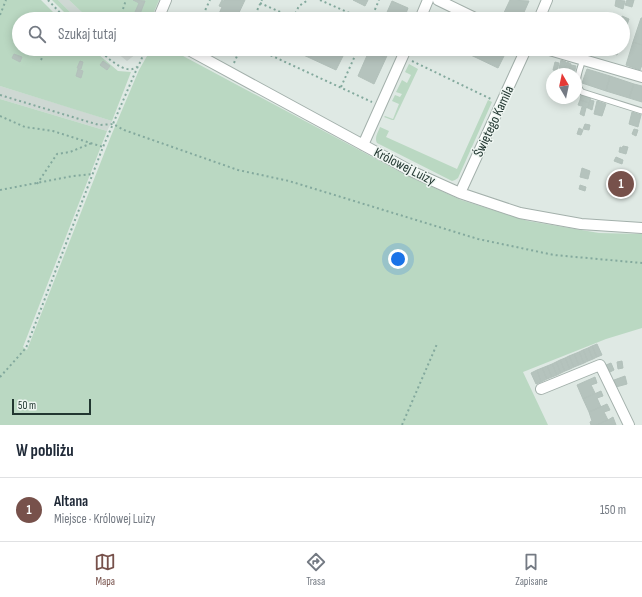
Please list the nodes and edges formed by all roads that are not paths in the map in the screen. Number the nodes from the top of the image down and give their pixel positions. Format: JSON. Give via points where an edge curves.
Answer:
{"nodes":[{"id":1,"x":166,"y":0,"type":"edge"},
{"id":2,"x":428,"y":0,"type":"edge"},
{"id":3,"x":438,"y":0,"type":"edge"},
{"id":4,"x":547,"y":0,"type":"edge"},
{"id":5,"x":161,"y":12,"type":"edge"},
{"id":6,"x":423,"y":12,"type":"edge"},
{"id":7,"x":463,"y":12,"type":"edge"},
{"id":8,"x":542,"y":12,"type":"edge"},
{"id":9,"x":199,"y":56,"type":"edge"},
{"id":10,"x":404,"y":56,"type":"edge"},
{"id":11,"x":523,"y":56,"type":"edge"},
{"id":12,"x":570,"y":56,"type":"edge"},
{"id":13,"x":583,"y":60,"type":"junction"},
{"id":14,"x":642,"y":77,"type":"edge"},
{"id":15,"x":642,"y":111,"type":"edge"},
{"id":16,"x":363,"y":145,"type":"junction"},
{"id":17,"x":460,"y":193,"type":"junction"},
{"id":18,"x":642,"y":228,"type":"edge"},
{"id":19,"x":541,"y":389,"type":"dead end"},
{"id":20,"x":629,"y":425,"type":"edge"}],
"edges":[{"from":1,"to":5,"type":"street"},
{"from":2,"to":6,"type":"street"},
{"from":3,"to":7,"type":"street"},
{"from":4,"to":8,"type":"street"},
{"from":9,"to":16,"type":"street","name":"Królowej Luizy"},
{"from":10,"to":16,"type":"street"},
{"from":11,"to":17,"type":"street","name":"Świętego Kamila"},
{"from":12,"to":13,"type":"street"},
{"from":13,"to":14,"type":"street"},
{"from":13,"to":15,"type":"lane","via":[[577,83],[582,92]]},
{"from":16,"to":17,"type":"street","name":"Królowej Luizy","via":[[411,171]]},
{"from":17,"to":18,"type":"street","name":"Królowej Luizy","via":[[520,213],[581,224]]},
{"from":19,"to":20,"type":"street","via":[[600,365]]}]}
